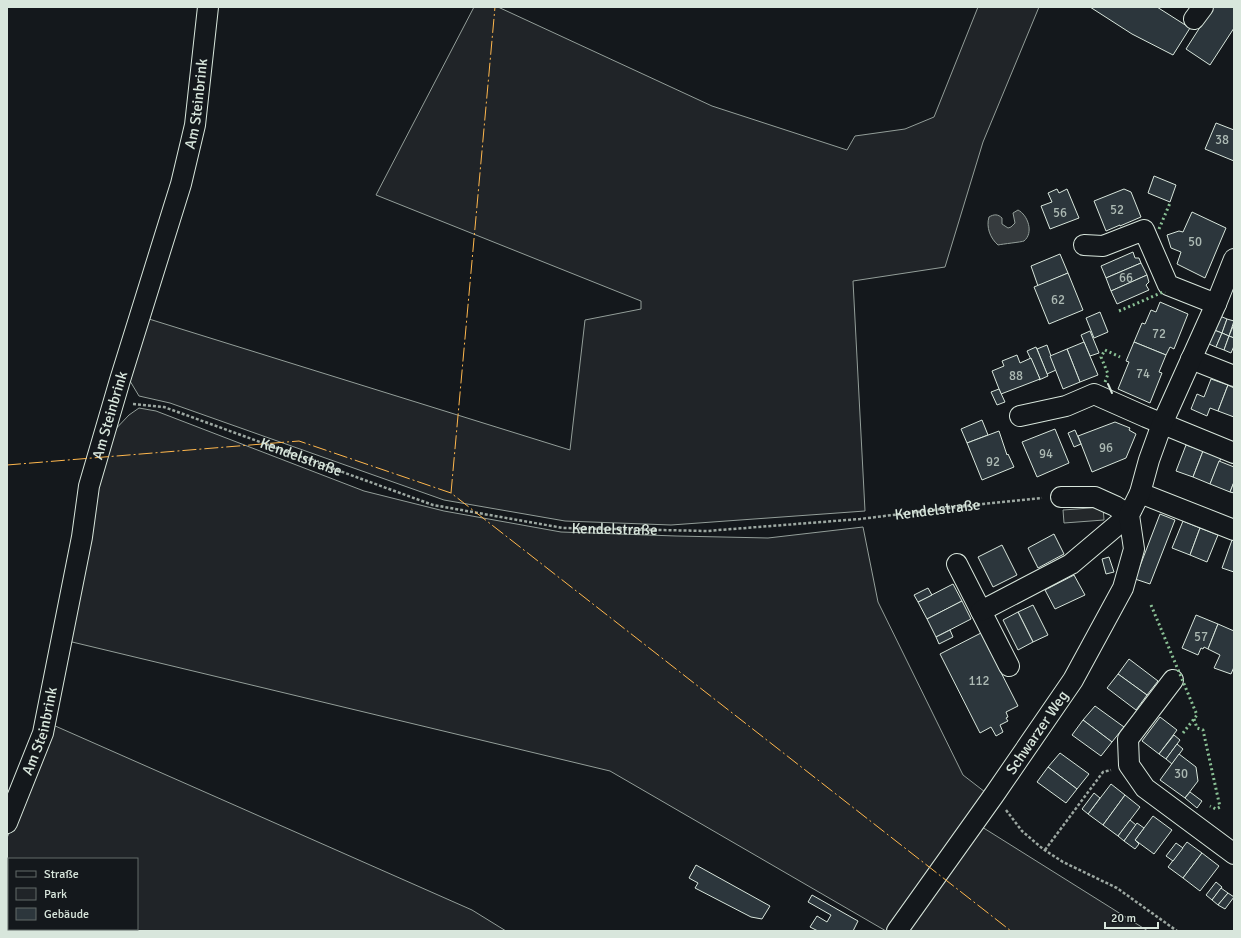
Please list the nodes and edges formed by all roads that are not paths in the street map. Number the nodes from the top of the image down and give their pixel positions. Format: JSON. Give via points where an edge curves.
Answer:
{"nodes":[{"id":1,"x":208,"y":7,"type":"edge"},
{"id":2,"x":1084,"y":245,"type":"dead end"},
{"id":3,"x":1234,"y":259,"type":"edge"},
{"id":4,"x":1223,"y":299,"type":"edge"},
{"id":5,"x":1191,"y":359,"type":"junction"},
{"id":6,"x":1234,"y":376,"type":"edge"},
{"id":7,"x":1020,"y":416,"type":"dead end"},
{"id":8,"x":1162,"y":424,"type":"junction"},
{"id":9,"x":1234,"y":453,"type":"edge"},
{"id":10,"x":1140,"y":493,"type":"junction"},
{"id":11,"x":1061,"y":497,"type":"road end"},
{"id":12,"x":1129,"y":514,"type":"junction"},
{"id":13,"x":1234,"y":530,"type":"edge"},
{"id":14,"x":957,"y":564,"type":"dead end"},
{"id":15,"x":981,"y":611,"type":"junction"},
{"id":16,"x":1009,"y":666,"type":"dead end"},
{"id":17,"x":1173,"y":680,"type":"dead end"},
{"id":18,"x":7,"y":823,"type":"edge"},
{"id":19,"x":1234,"y":854,"type":"edge"},
{"id":20,"x":897,"y":931,"type":"edge"}],
"edges":[{"from":1,"to":18,"type":"street","name":"Am Steinbrink","via":[[195,125],[181,184],[89,486],[82,537],[43,733]]},
{"from":2,"to":4,"type":"street","via":[[1103,246],[1144,230],[1168,285]]},
{"from":3,"to":4,"type":"street"},
{"from":4,"to":5,"type":"street"},
{"from":5,"to":6,"type":"street"},
{"from":5,"to":8,"type":"street"},
{"from":7,"to":8,"type":"street","via":[[1066,406],[1094,394]]},
{"from":8,"to":9,"type":"street"},
{"from":8,"to":10,"type":"street"},
{"from":10,"to":12,"type":"street"},
{"from":10,"to":13,"type":"street"},
{"from":11,"to":12,"type":"street","via":[[1095,497]]},
{"from":12,"to":15,"type":"street","via":[[1071,564]]},
{"from":12,"to":20,"type":"street","name":"Schwarzer Weg","via":[[1134,549],[1123,588],[1074,680]]},
{"from":14,"to":15,"type":"street"},
{"from":15,"to":16,"type":"street"},
{"from":17,"to":19,"type":"street","via":[[1128,739],[1129,765],[1145,788]]}]}
